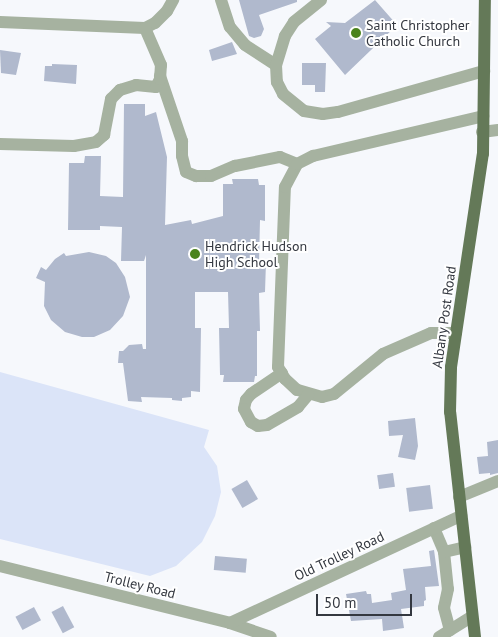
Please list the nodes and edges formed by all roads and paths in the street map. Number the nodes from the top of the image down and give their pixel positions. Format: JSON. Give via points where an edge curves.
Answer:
{"nodes":[{"id":1,"x":173,"y":0,"type":"edge"},
{"id":2,"x":221,"y":0,"type":"edge"},
{"id":3,"x":320,"y":0,"type":"edge"},
{"id":4,"x":485,"y":0,"type":"edge"},
{"id":5,"x":0,"y":22,"type":"edge"},
{"id":6,"x":150,"y":26,"type":"junction"},
{"id":7,"x":276,"y":65,"type":"junction"},
{"id":8,"x":484,"y":71,"type":"junction"},
{"id":9,"x":160,"y":76,"type":"junction"},
{"id":10,"x":483,"y":116,"type":"junction"},
{"id":11,"x":498,"y":130,"type":"edge"},
{"id":12,"x":482,"y":132,"type":"junction"},
{"id":13,"x":0,"y":144,"type":"edge"},
{"id":14,"x":297,"y":164,"type":"junction"},
{"id":15,"x":456,"y":334,"type":"junction"},
{"id":16,"x":282,"y":373,"type":"junction"},
{"id":17,"x":308,"y":395,"type":"junction"},
{"id":18,"x":498,"y":481,"type":"edge"},
{"id":19,"x":459,"y":497,"type":"junction"},
{"id":20,"x":461,"y":516,"type":"junction"},
{"id":21,"x":434,"y":528,"type":"junction"},
{"id":22,"x":465,"y":547,"type":"junction"},
{"id":23,"x":444,"y":552,"type":"junction"},
{"id":24,"x":0,"y":566,"type":"edge"},
{"id":25,"x":469,"y":586,"type":"junction"},
{"id":26,"x":448,"y":589,"type":"junction"},
{"id":27,"x":472,"y":616,"type":"junction"},
{"id":28,"x":230,"y":623,"type":"junction"},
{"id":29,"x":450,"y":630,"type":"junction"},
{"id":30,"x":271,"y":637,"type":"edge"},
{"id":31,"x":439,"y":637,"type":"edge"},
{"id":32,"x":475,"y":637,"type":"edge"}],
"edges":[{"from":1,"to":6,"type":"street","via":[[167,11]]},
{"from":2,"to":7,"type":"street","via":[[230,27],[245,45]]},
{"from":3,"to":7,"type":"street","via":[[294,22],[285,36]]},
{"from":4,"to":8,"type":"main road","name":"Albany Post Road"},
{"from":5,"to":6,"type":"street"},
{"from":6,"to":9,"type":"street"},
{"from":7,"to":8,"type":"street","via":[[277,82],[283,94],[304,111],[323,114]]},
{"from":8,"to":10,"type":"main road","name":"Albany Post Road"},
{"from":9,"to":13,"type":"street","via":[[156,87],[136,86],[120,90],[111,99],[104,135],[96,142],[74,146]]},
{"from":9,"to":14,"type":"street","via":[[177,122],[186,172],[211,176],[235,166],[280,157]]},
{"from":10,"to":12,"type":"main road","name":"Albany Post Road"},
{"from":10,"to":14,"type":"street","via":[[313,156]]},
{"from":11,"to":12,"type":"street"},
{"from":12,"to":15,"type":"main road","name":"Albany Post Road","via":[[483,154]]},
{"from":14,"to":16,"type":"street","via":[[285,187],[278,367]]},
{"from":15,"to":17,"type":"street","via":[[431,333],[412,340],[383,354],[334,394],[322,397]]},
{"from":15,"to":19,"type":"main road","name":"Albany Post Road","via":[[450,412]]},
{"from":16,"to":17,"type":"street","via":[[297,390]]},
{"from":16,"to":17,"type":"street","via":[[246,400],[244,409],[251,422],[258,426],[266,424],[298,407]]},
{"from":18,"to":19,"type":"street"},
{"from":19,"to":20,"type":"main road","name":"Albany Post Road"},
{"from":20,"to":21,"type":"street","name":"Old Trolley Road"},
{"from":20,"to":22,"type":"main road","name":"Albany Post Road"},
{"from":21,"to":23,"type":"street"},
{"from":21,"to":28,"type":"street","name":"Old Trolley Road"},
{"from":22,"to":23,"type":"street"},
{"from":22,"to":25,"type":"main road","name":"Albany Post Road"},
{"from":23,"to":26,"type":"street"},
{"from":24,"to":28,"type":"street","name":"Trolley Road"},
{"from":25,"to":26,"type":"street"},
{"from":25,"to":27,"type":"main road","name":"Albany Post Road"},
{"from":26,"to":29,"type":"street","via":[[444,608]]},
{"from":27,"to":29,"type":"street"},
{"from":27,"to":32,"type":"main road","name":"Albany Post Road"},
{"from":28,"to":30,"type":"street","name":"Trolley Road"},
{"from":29,"to":31,"type":"street"}]}
